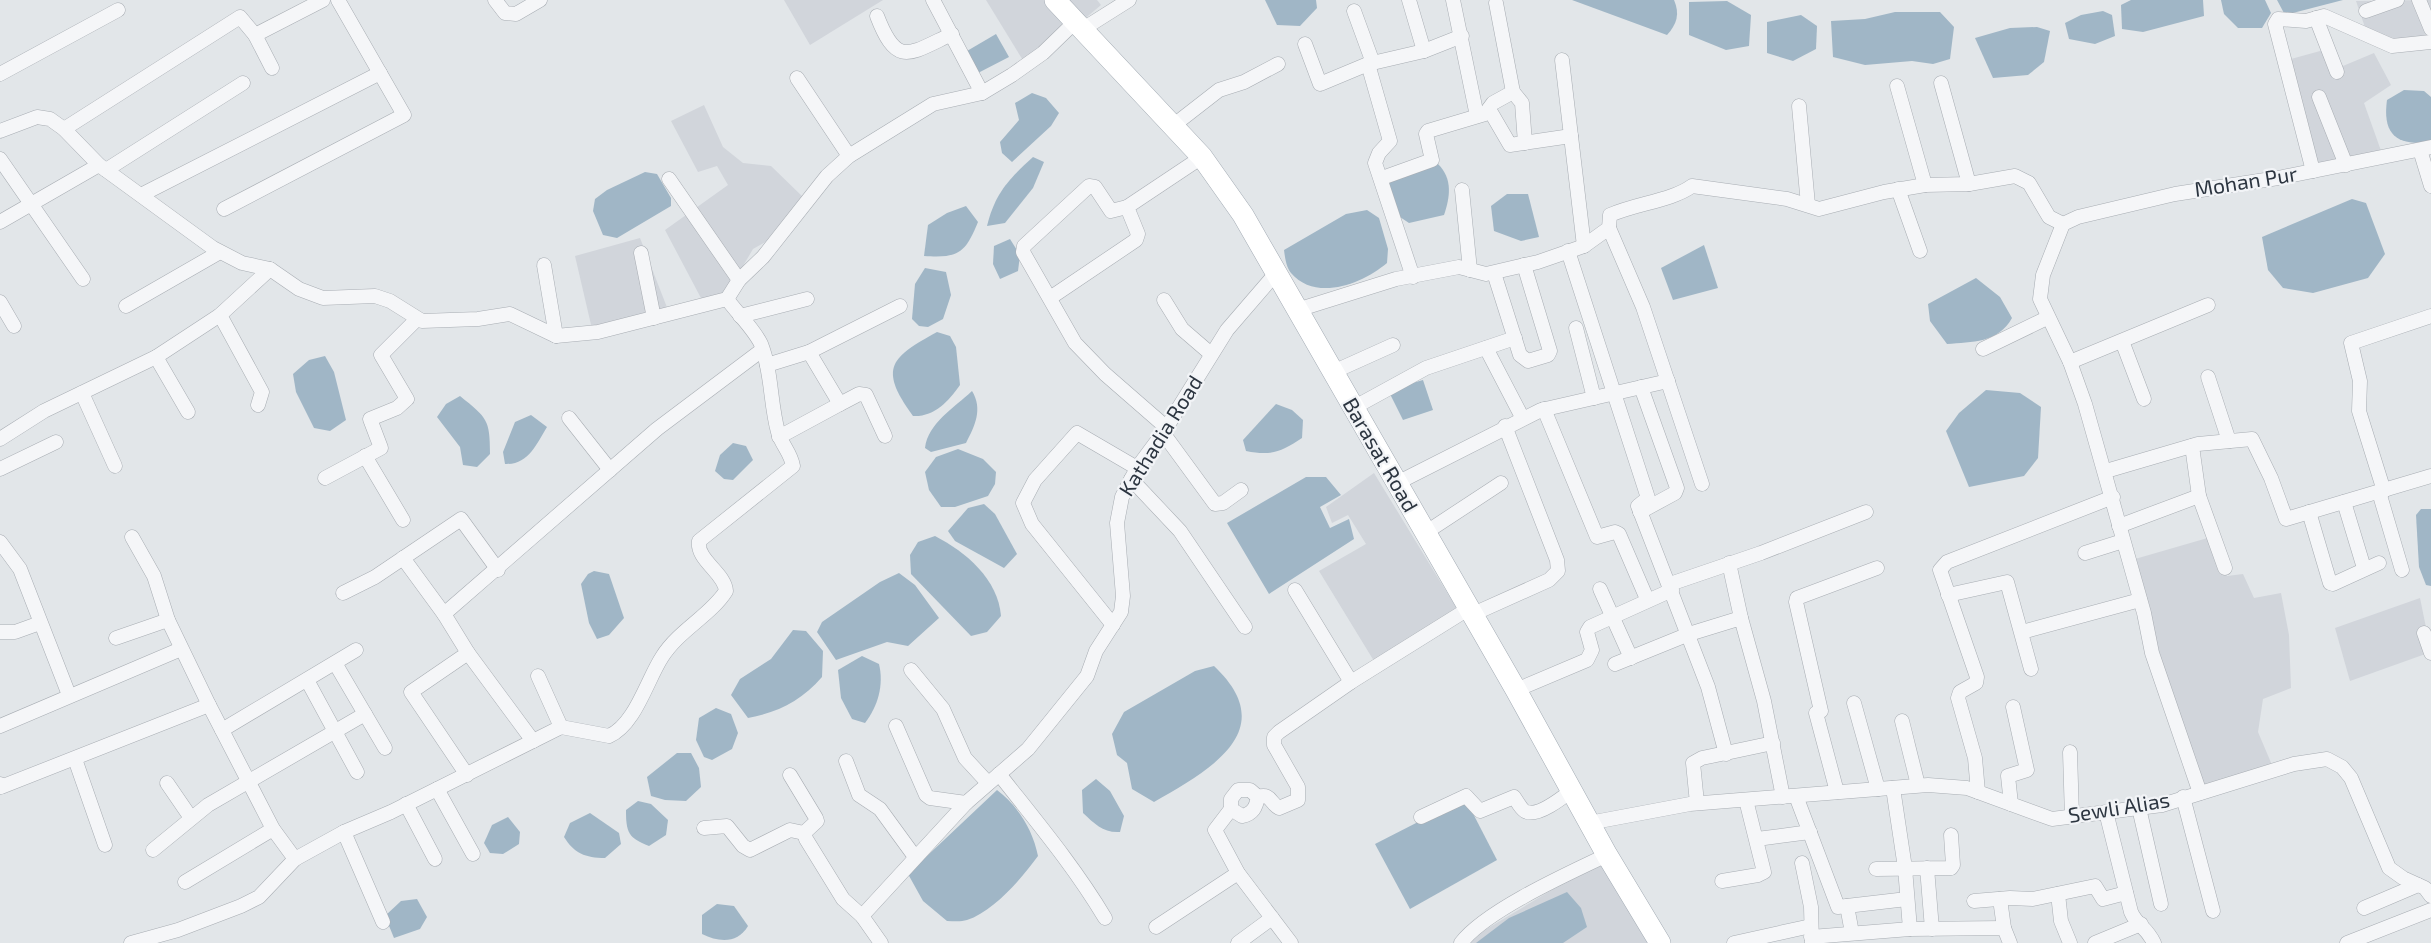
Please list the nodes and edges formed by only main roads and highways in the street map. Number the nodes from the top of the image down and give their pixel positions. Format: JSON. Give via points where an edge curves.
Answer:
{"nodes":[{"id":1,"x":1055,"y":0,"type":"edge"},
{"id":2,"x":1660,"y":943,"type":"edge"}],
"edges":[{"from":1,"to":2,"type":"main road","name":"Barasat Road","via":[[1202,157],[1243,215]]}]}
